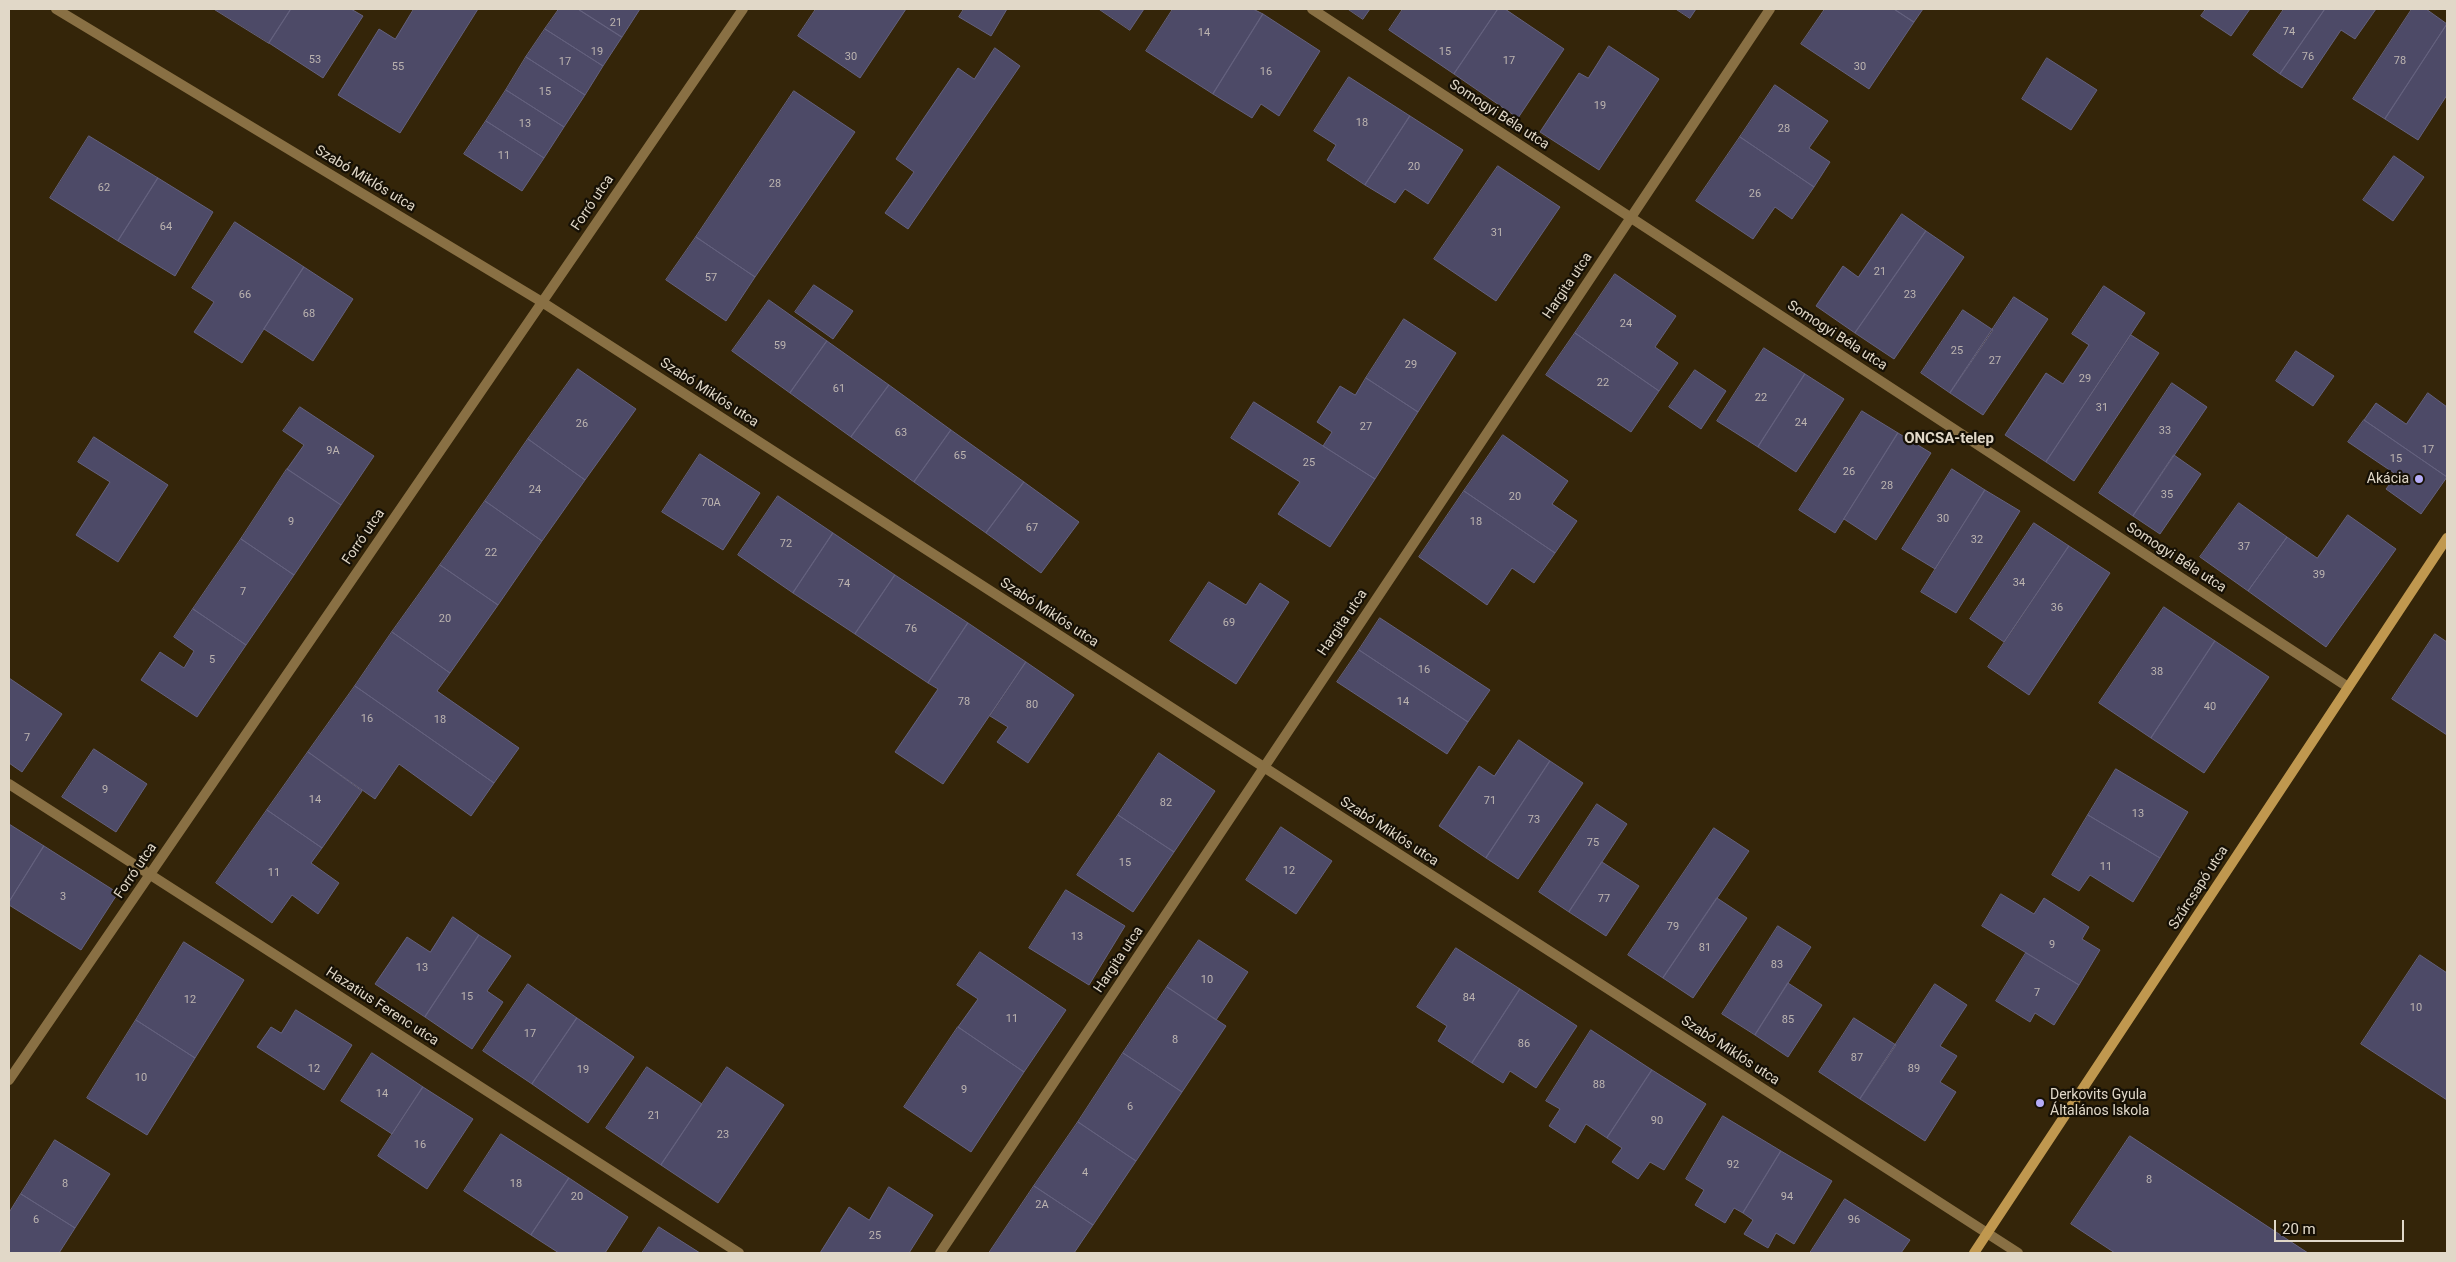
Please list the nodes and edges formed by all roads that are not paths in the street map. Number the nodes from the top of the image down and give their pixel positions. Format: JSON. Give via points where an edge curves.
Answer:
{"nodes":[{"id":1,"x":56,"y":9,"type":"edge"},
{"id":2,"x":743,"y":9,"type":"edge"},
{"id":3,"x":1312,"y":9,"type":"edge"},
{"id":4,"x":1770,"y":9,"type":"edge"},
{"id":5,"x":1630,"y":217,"type":"junction"},
{"id":6,"x":542,"y":302,"type":"junction"},
{"id":7,"x":2447,"y":538,"type":"edge"},
{"id":8,"x":2348,"y":687,"type":"junction"},
{"id":9,"x":1263,"y":768,"type":"junction"},
{"id":10,"x":9,"y":784,"type":"edge"},
{"id":11,"x":150,"y":874,"type":"junction"},
{"id":12,"x":9,"y":1080,"type":"edge"},
{"id":13,"x":1987,"y":1233,"type":"junction"},
{"id":14,"x":739,"y":1253,"type":"edge"},
{"id":15,"x":940,"y":1253,"type":"edge"},
{"id":16,"x":1974,"y":1253,"type":"edge"},
{"id":17,"x":2018,"y":1253,"type":"edge"}],
"edges":[{"from":1,"to":6,"type":"street","name":"Szabó Miklós utca"},
{"from":2,"to":6,"type":"street","name":"Forró utca"},
{"from":3,"to":5,"type":"street","name":"Somogyi Béla utca"},
{"from":4,"to":5,"type":"street","name":"Hargita utca"},
{"from":5,"to":8,"type":"street","name":"Somogyi Béla utca"},
{"from":5,"to":9,"type":"street","name":"Hargita utca"},
{"from":6,"to":9,"type":"street","name":"Szabó Miklós utca"},
{"from":6,"to":11,"type":"street","name":"Forró utca"},
{"from":7,"to":8,"type":"street","name":"Szűrcsapó utca"},
{"from":8,"to":13,"type":"street","name":"Szűrcsapó utca"},
{"from":9,"to":13,"type":"street","name":"Szabó Miklós utca"},
{"from":9,"to":15,"type":"street","name":"Hargita utca"},
{"from":10,"to":11,"type":"street","name":"Hazatius Ferenc utca"},
{"from":11,"to":12,"type":"street","name":"Forró utca"},
{"from":11,"to":14,"type":"street","name":"Hazatius Ferenc utca"},
{"from":13,"to":16,"type":"street","name":"Szűrcsapó utca"},
{"from":13,"to":17,"type":"street","name":"Szabó Miklós utca"}]}
